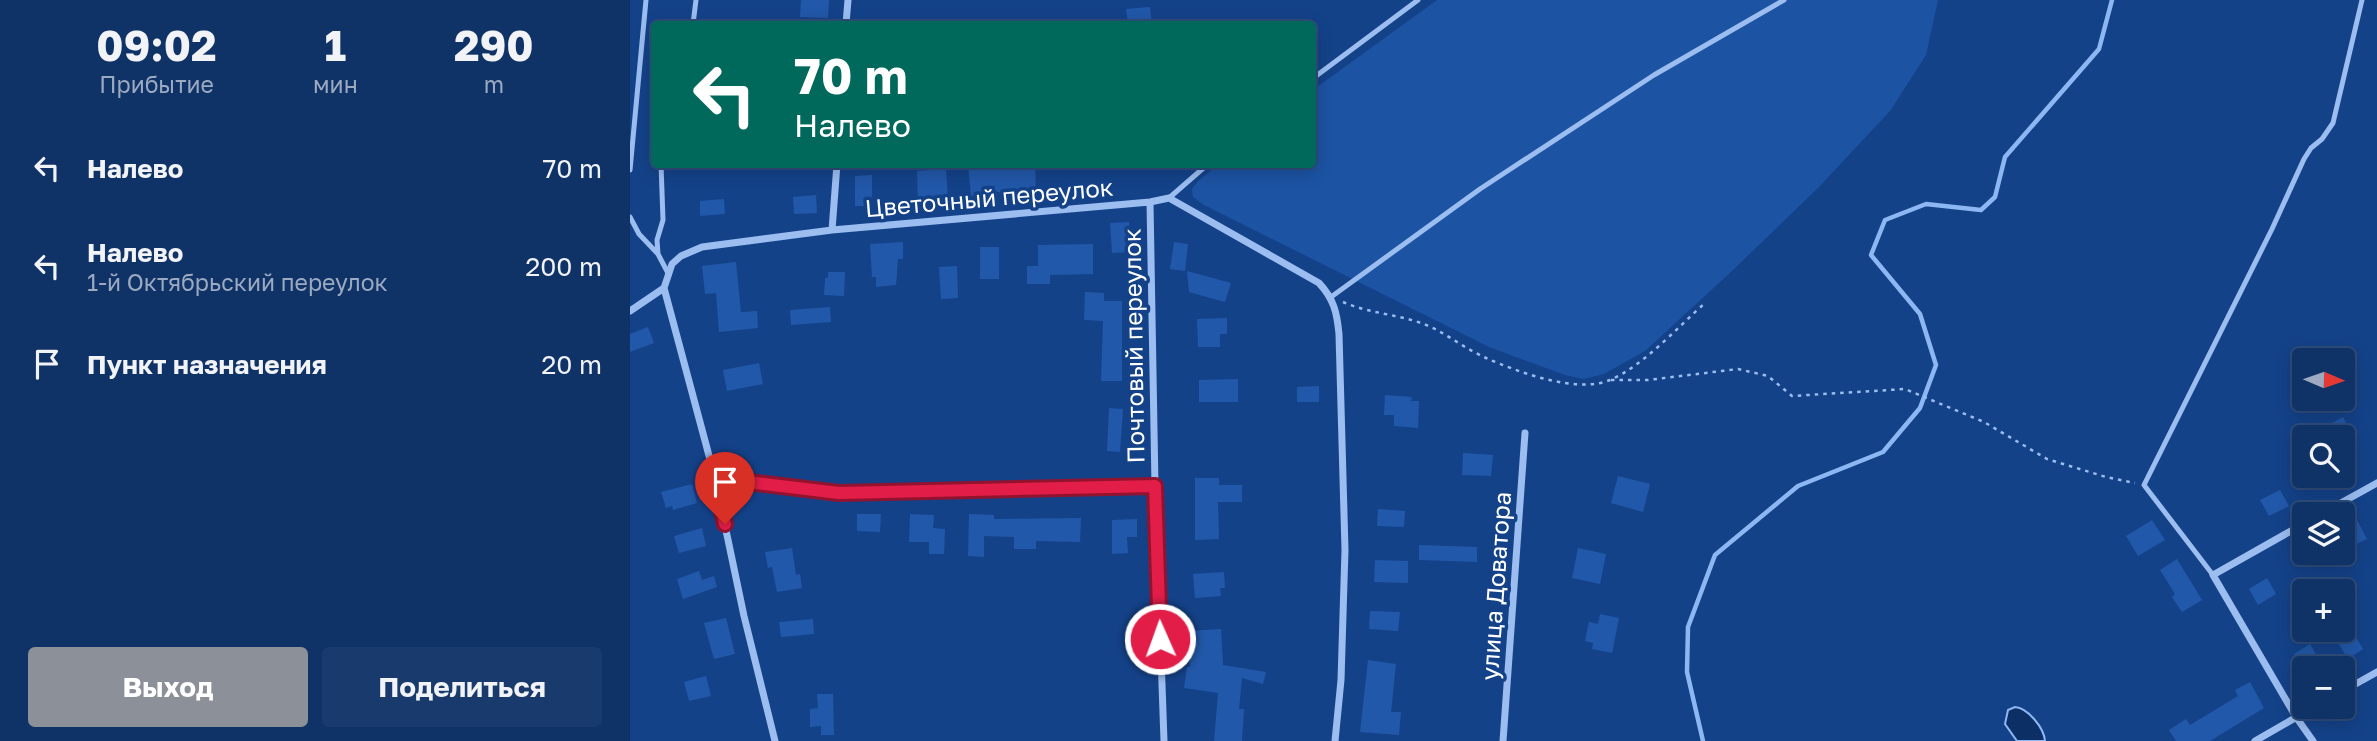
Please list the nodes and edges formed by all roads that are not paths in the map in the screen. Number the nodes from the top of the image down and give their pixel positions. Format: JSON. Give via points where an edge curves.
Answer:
{"nodes":[{"id":1,"x":646,"y":0,"type":"edge"},
{"id":2,"x":696,"y":0,"type":"edge"},
{"id":3,"x":848,"y":0,"type":"edge"},
{"id":4,"x":1784,"y":0,"type":"edge"},
{"id":5,"x":2362,"y":0,"type":"edge"},
{"id":6,"x":1415,"y":1,"type":"edge"},
{"id":7,"x":693,"y":21,"type":"edge"},
{"id":8,"x":846,"y":21,"type":"edge"},
{"id":9,"x":1316,"y":76,"type":"edge"},
{"id":10,"x":661,"y":168,"type":"edge"},
{"id":11,"x":836,"y":168,"type":"edge"},
{"id":12,"x":1203,"y":168,"type":"edge"},
{"id":13,"x":630,"y":170,"type":"edge"},
{"id":14,"x":1169,"y":198,"type":"junction"},
{"id":15,"x":1150,"y":202,"type":"junction"},
{"id":16,"x":630,"y":217,"type":"edge"},
{"id":17,"x":832,"y":230,"type":"junction"},
{"id":18,"x":658,"y":254,"type":"junction"},
{"id":19,"x":668,"y":275,"type":"junction"},
{"id":20,"x":664,"y":288,"type":"junction"},
{"id":21,"x":1331,"y":297,"type":"junction"},
{"id":22,"x":630,"y":311,"type":"edge"},
{"id":23,"x":1525,"y":433,"type":"dead end"},
{"id":24,"x":715,"y":478,"type":"junction"},
{"id":25,"x":2377,"y":483,"type":"edge"},
{"id":26,"x":1155,"y":486,"type":"junction"},
{"id":27,"x":2343,"y":502,"type":"edge"},
{"id":28,"x":2292,"y":530,"type":"edge"},
{"id":29,"x":2213,"y":575,"type":"junction"},
{"id":30,"x":2377,"y":672,"type":"edge"},
{"id":31,"x":2355,"y":684,"type":"edge"},
{"id":32,"x":2292,"y":710,"type":"edge"},
{"id":33,"x":2293,"y":719,"type":"edge"},
{"id":34,"x":2297,"y":719,"type":"edge"},
{"id":35,"x":775,"y":741,"type":"edge"},
{"id":36,"x":1164,"y":741,"type":"edge"},
{"id":37,"x":1335,"y":741,"type":"edge"},
{"id":38,"x":1503,"y":741,"type":"edge"},
{"id":39,"x":2255,"y":741,"type":"edge"},
{"id":40,"x":2313,"y":741,"type":"edge"}],
"edges":[{"from":1,"to":13,"type":"lane"},
{"from":2,"to":7,"type":"lane"},
{"from":3,"to":8,"type":"street"},
{"from":4,"to":21,"type":"lane","via":[[1619,98]]},
{"from":5,"to":29,"type":"lane","via":[[2333,123],[2304,159],[2144,485]]},
{"from":6,"to":9,"type":"lane"},
{"from":10,"to":18,"type":"lane","via":[[663,220]]},
{"from":11,"to":17,"type":"street"},
{"from":12,"to":14,"type":"lane"},
{"from":14,"to":15,"type":"street","name":"Цветочный переулок"},
{"from":14,"to":21,"type":"street","via":[[1319,283]]},
{"from":15,"to":17,"type":"street","name":"Цветочный переулок"},
{"from":15,"to":26,"type":"street","name":"Почтовый переулок"},
{"from":16,"to":18,"type":"lane"},
{"from":17,"to":19,"type":"street","name":"Цветочный переулок","via":[[702,247],[681,256]]},
{"from":18,"to":19,"type":"lane"},
{"from":19,"to":20,"type":"street"},
{"from":20,"to":22,"type":"street"},
{"from":20,"to":24,"type":"street"},
{"from":21,"to":37,"type":"street","via":[[1338,314],[1345,550]]},
{"from":23,"to":38,"type":"street","name":"улица Доватора"},
{"from":24,"to":26,"type":"street","via":[[839,493]]},
{"from":24,"to":35,"type":"street"},
{"from":25,"to":27,"type":"street"},
{"from":26,"to":36,"type":"street","name":"Почтовый переулок"},
{"from":28,"to":29,"type":"street"},
{"from":29,"to":32,"type":"street"},
{"from":30,"to":31,"type":"street"},
{"from":33,"to":39,"type":"street"},
{"from":34,"to":40,"type":"street"}]}
